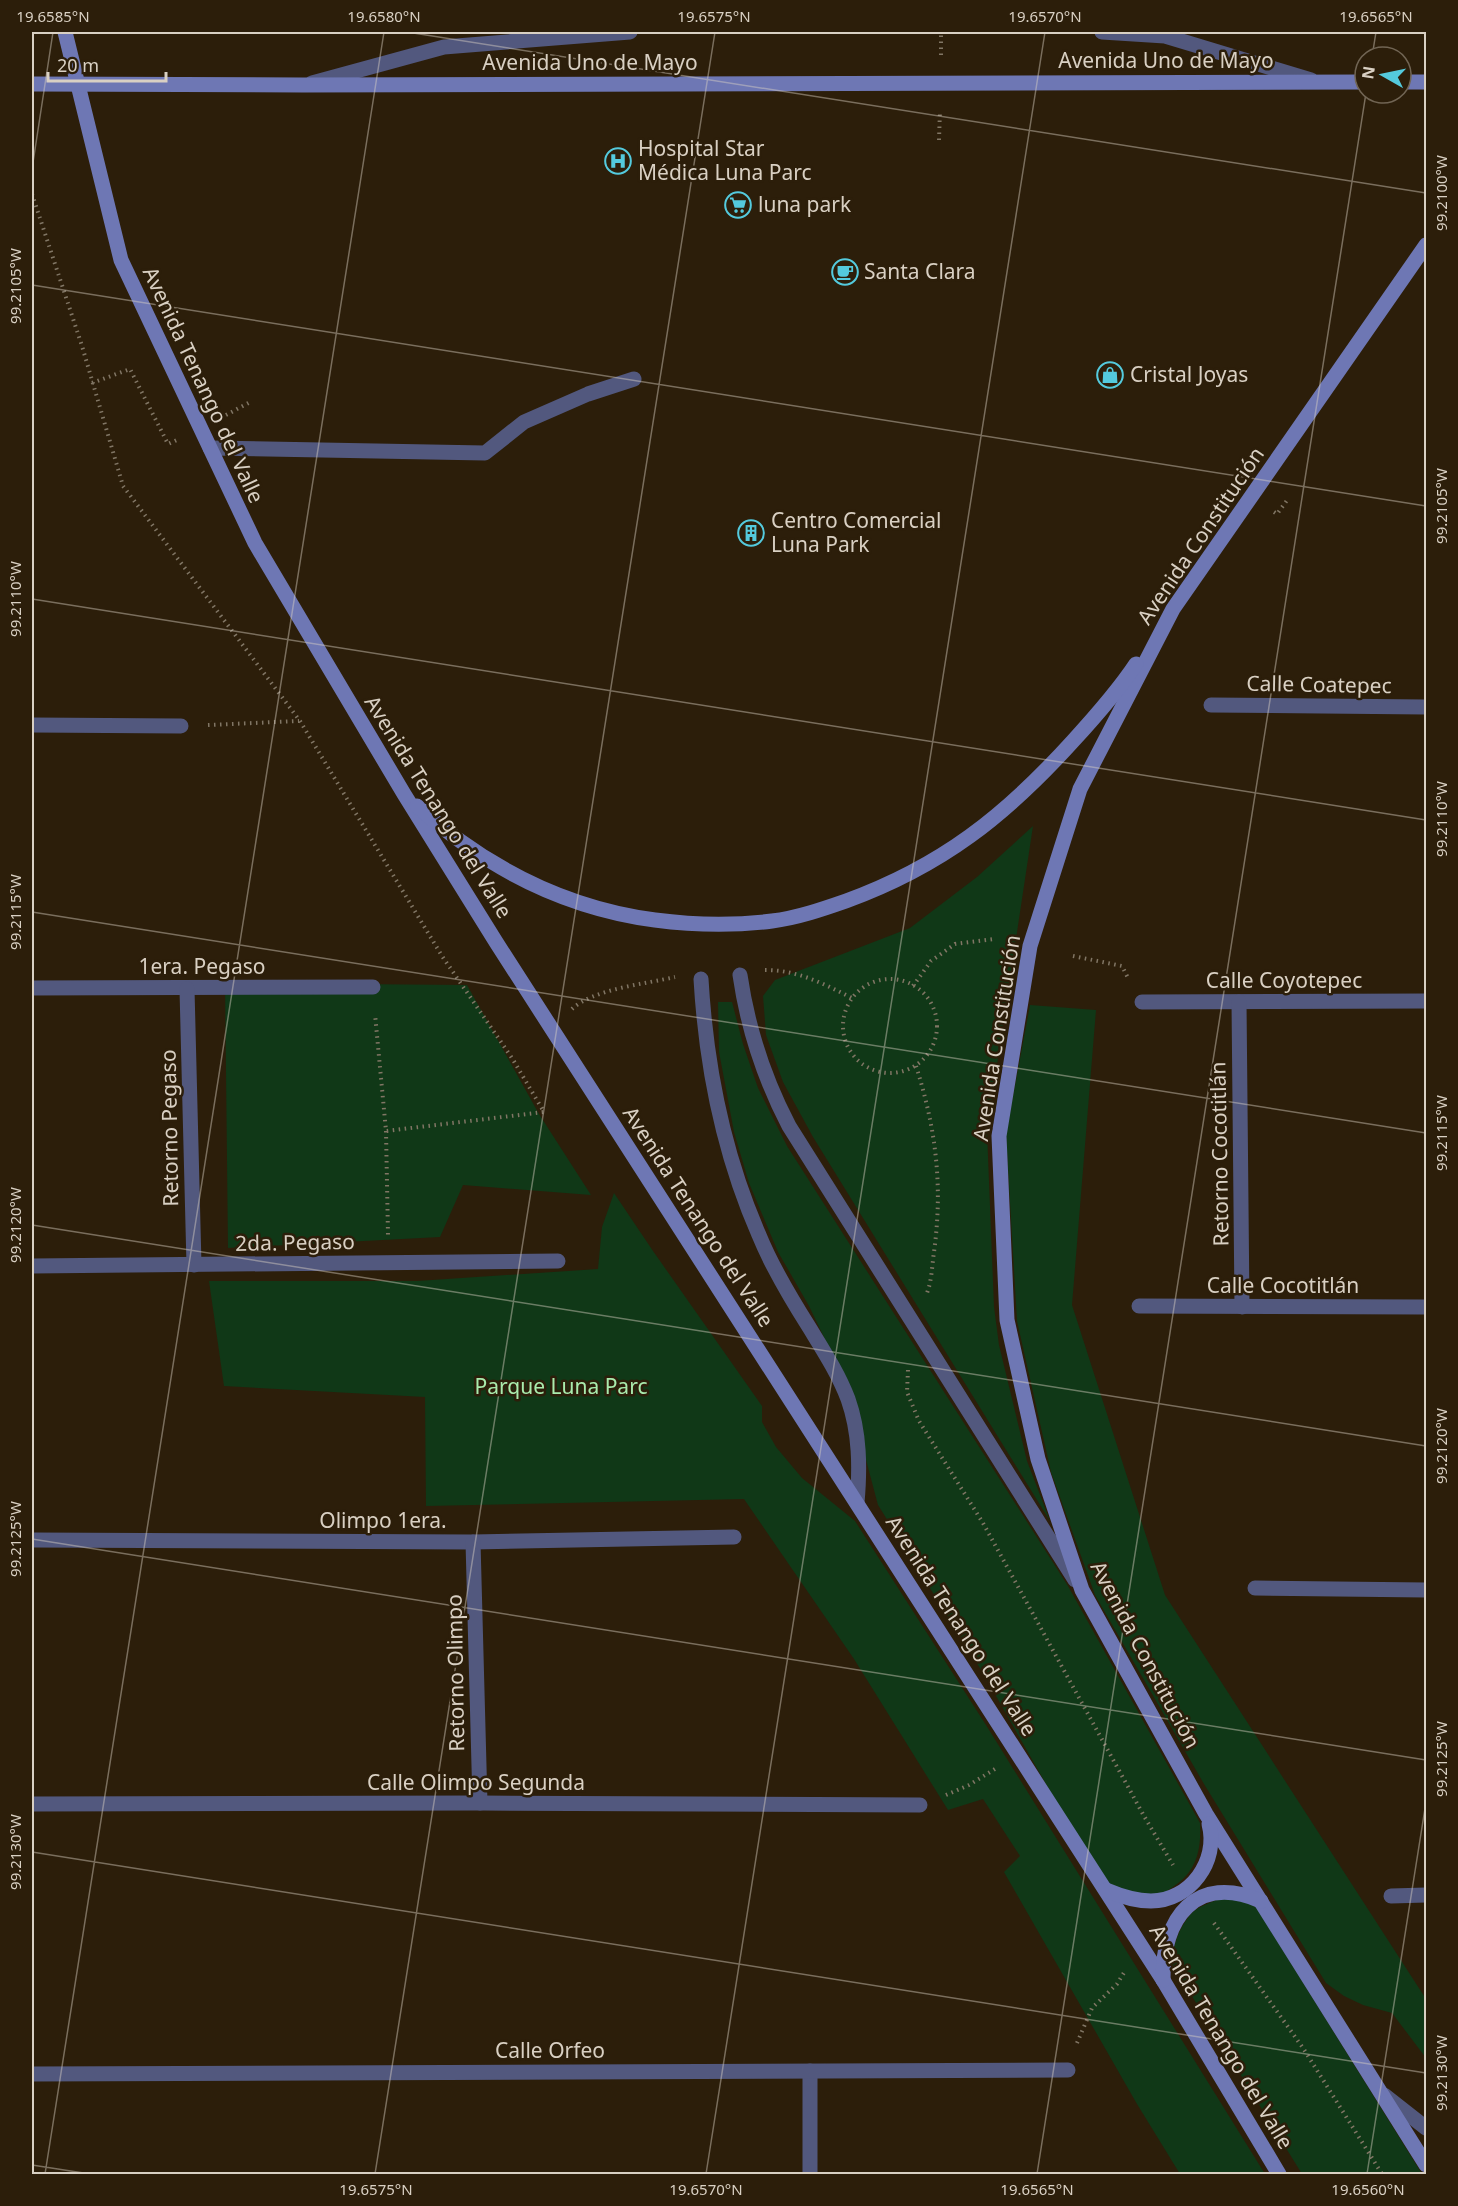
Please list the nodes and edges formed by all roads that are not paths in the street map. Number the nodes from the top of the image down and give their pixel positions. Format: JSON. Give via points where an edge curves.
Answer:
{"nodes":[{"id":1,"x":65,"y":32,"type":"edge"},
{"id":2,"x":630,"y":32,"type":"edge"},
{"id":3,"x":1102,"y":32,"type":"edge"},
{"id":4,"x":1314,"y":81,"type":"junction"},
{"id":5,"x":1353,"y":82,"type":"edge"},
{"id":6,"x":32,"y":84,"type":"edge"},
{"id":7,"x":303,"y":85,"type":"junction"},
{"id":8,"x":1426,"y":245,"type":"edge"},
{"id":9,"x":634,"y":379,"type":"dead end"},
{"id":10,"x":210,"y":448,"type":"junction"},
{"id":11,"x":1173,"y":609,"type":"junction"},
{"id":12,"x":1211,"y":705,"type":"dead end"},
{"id":13,"x":1426,"y":707,"type":"edge"},
{"id":14,"x":32,"y":725,"type":"edge"},
{"id":15,"x":181,"y":726,"type":"road end"},
{"id":16,"x":404,"y":794,"type":"junction"},
{"id":17,"x":741,"y":975,"type":"dead end"},
{"id":18,"x":701,"y":978,"type":"dead end"},
{"id":19,"x":373,"y":987,"type":"road end"},
{"id":20,"x":32,"y":988,"type":"edge"},
{"id":21,"x":187,"y":989,"type":"junction"},
{"id":22,"x":1142,"y":1002,"type":"road end"},
{"id":23,"x":1239,"y":1002,"type":"junction"},
{"id":24,"x":1426,"y":1002,"type":"edge"},
{"id":25,"x":558,"y":1261,"type":"dead end"},
{"id":26,"x":194,"y":1265,"type":"junction"},
{"id":27,"x":32,"y":1266,"type":"edge"},
{"id":28,"x":1139,"y":1306,"type":"dead end"},
{"id":29,"x":1242,"y":1307,"type":"junction"},
{"id":30,"x":1426,"y":1307,"type":"edge"},
{"id":31,"x":857,"y":1503,"type":"junction"},
{"id":32,"x":734,"y":1537,"type":"dead end"},
{"id":33,"x":32,"y":1540,"type":"edge"},
{"id":34,"x":473,"y":1542,"type":"junction"},
{"id":35,"x":1255,"y":1588,"type":"dead end"},
{"id":36,"x":1082,"y":1590,"type":"junction"},
{"id":37,"x":1426,"y":1590,"type":"edge"},
{"id":38,"x":480,"y":1803,"type":"junction"},
{"id":39,"x":32,"y":1804,"type":"edge"},
{"id":40,"x":920,"y":1805,"type":"road end"},
{"id":41,"x":1206,"y":1814,"type":"junction"},
{"id":42,"x":1106,"y":1890,"type":"junction"},
{"id":43,"x":1426,"y":1895,"type":"edge"},
{"id":44,"x":1391,"y":1896,"type":"dead end"},
{"id":45,"x":1261,"y":1900,"type":"junction"},
{"id":46,"x":1163,"y":1980,"type":"junction"},
{"id":47,"x":1068,"y":2070,"type":"road end"},
{"id":48,"x":810,"y":2071,"type":"junction"},
{"id":49,"x":32,"y":2074,"type":"edge"},
{"id":50,"x":1382,"y":2093,"type":"junction"},
{"id":51,"x":1426,"y":2128,"type":"edge"},
{"id":52,"x":1426,"y":2165,"type":"edge"},
{"id":53,"x":810,"y":2175,"type":"edge"},
{"id":54,"x":1279,"y":2175,"type":"edge"}],
"edges":[{"from":1,"to":10,"type":"main road","name":"Avenida Tenango del Valle","via":[[121,260]]},
{"from":2,"to":7,"type":"street","via":[[444,47]]},
{"from":3,"to":4,"type":"street","via":[[1165,36]]},
{"from":4,"to":5,"type":"main road","name":"Avenida Uno de Mayo"},
{"from":4,"to":7,"type":"main road","name":"Avenida Uno de Mayo"},
{"from":6,"to":7,"type":"main road","name":"Avenida Uno de Mayo"},
{"from":8,"to":11,"type":"main road","name":"Avenida Constitución"},
{"from":9,"to":10,"type":"street","via":[[525,422],[485,453]]},
{"from":10,"to":16,"type":"main road","name":"Avenida Tenango del Valle","via":[[255,543]]},
{"from":11,"to":16,"type":"main road","via":[[1135,667],[1092,721],[1009,807],[924,866],[876,890],[774,921],[682,924],[592,907],[510,874],[472,851]]},
{"from":11,"to":36,"type":"main road","name":"Avenida Constitución","via":[[1080,789],[1030,946],[999,1136],[1007,1320],[1038,1459]]},
{"from":12,"to":13,"type":"street","name":"Calle Coatepec"},
{"from":14,"to":15,"type":"street"},
{"from":16,"to":31,"type":"main road","name":"Avenida Tenango del Valle"},
{"from":17,"to":36,"type":"street","via":[[759,1060],[789,1126]]},
{"from":18,"to":31,"type":"street","via":[[711,1066],[739,1182],[784,1287],[833,1367],[848,1400],[860,1468]]},
{"from":19,"to":21,"type":"street","name":"1era. Pegaso"},
{"from":20,"to":21,"type":"street","name":"1era. Pegaso"},
{"from":21,"to":26,"type":"street","name":"Retorno Pegaso"},
{"from":22,"to":23,"type":"street","name":"Calle Coyotepec"},
{"from":23,"to":24,"type":"street","name":"Calle Coyotepec"},
{"from":23,"to":29,"type":"street","name":"Retorno Cocotitlán"},
{"from":25,"to":26,"type":"street","name":"2da. Pegaso"},
{"from":26,"to":27,"type":"street","name":"2da. Pegaso"},
{"from":28,"to":29,"type":"street","name":"Calle Cocotitlán"},
{"from":29,"to":30,"type":"street","name":"Calle Cocotitlán"},
{"from":31,"to":42,"type":"main road","name":"Avenida Tenango del Valle"},
{"from":32,"to":34,"type":"street","name":"Olimpo 1era."},
{"from":33,"to":34,"type":"street","name":"Olimpo 1era."},
{"from":34,"to":38,"type":"street","name":"Retorno Olimpo"},
{"from":35,"to":37,"type":"street"},
{"from":36,"to":41,"type":"main road","name":"Avenida Constitución"},
{"from":38,"to":39,"type":"street","name":"Calle Olimpo Segunda"},
{"from":38,"to":40,"type":"street","name":"Calle Olimpo Segunda"},
{"from":41,"to":42,"type":"main road","via":[[1211,1849],[1196,1880],[1168,1899],[1152,1902]]},
{"from":41,"to":45,"type":"main road","name":"Avenida Constitución"},
{"from":42,"to":46,"type":"main road","name":"Avenida Tenango del Valle"},
{"from":43,"to":44,"type":"street"},
{"from":45,"to":46,"type":"main road","via":[[1226,1892],[1196,1899],[1169,1931]]},
{"from":45,"to":50,"type":"main road","name":"Avenida Constitución"},
{"from":46,"to":54,"type":"main road","name":"Avenida Tenango del Valle"},
{"from":47,"to":48,"type":"street","name":"Calle Orfeo"},
{"from":48,"to":49,"type":"street","name":"Calle Orfeo"},
{"from":48,"to":53,"type":"street"},
{"from":50,"to":51,"type":"street"},
{"from":50,"to":52,"type":"main road","name":"Avenida Constitución"}]}
